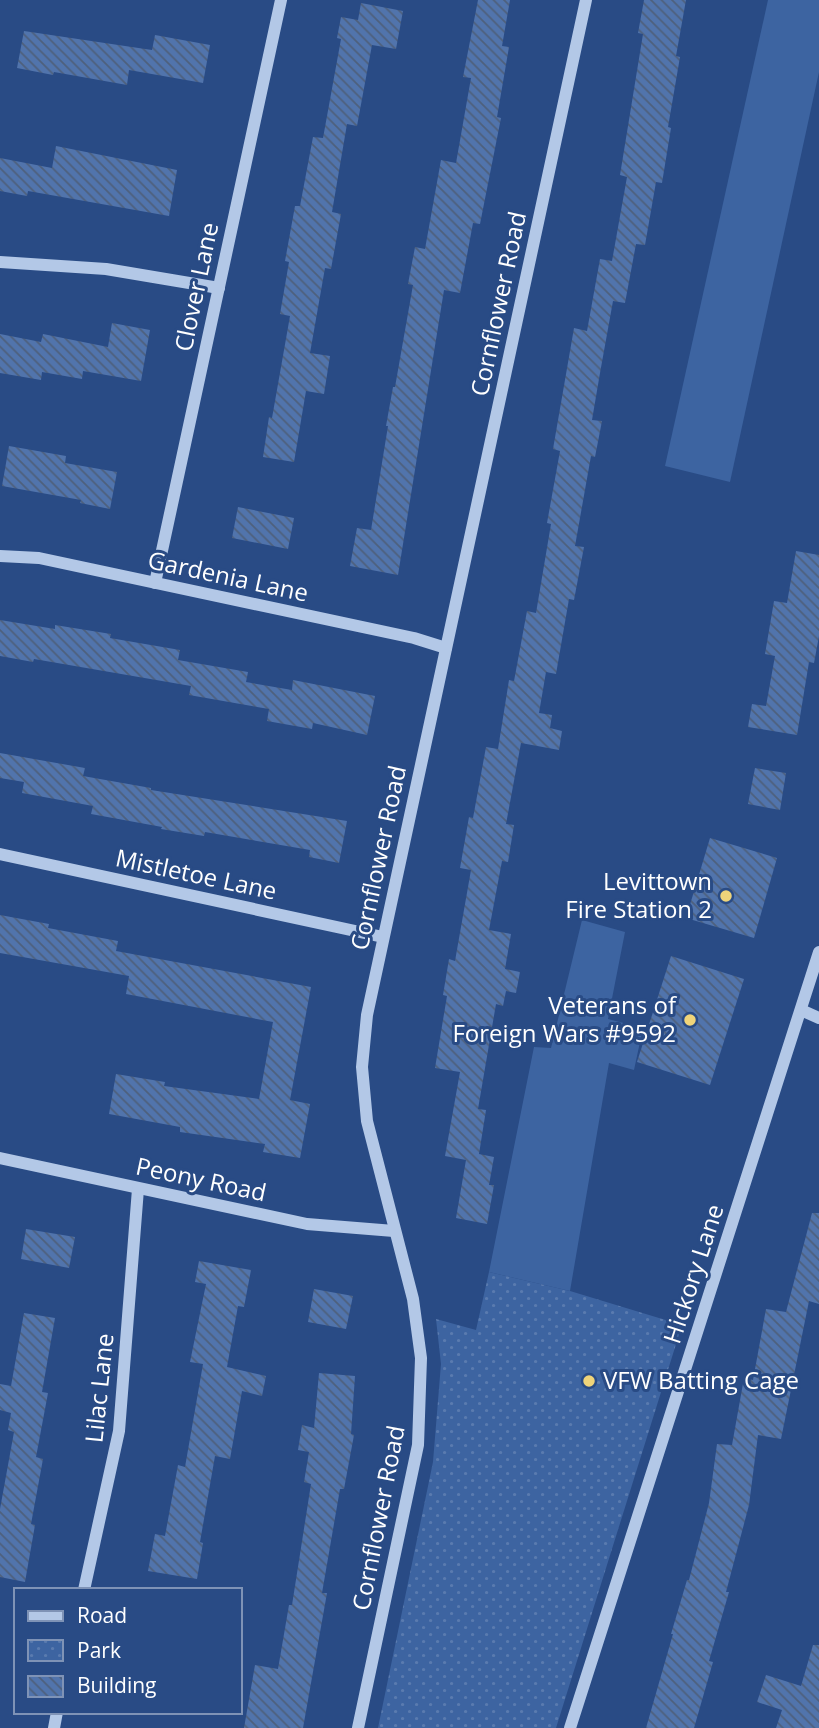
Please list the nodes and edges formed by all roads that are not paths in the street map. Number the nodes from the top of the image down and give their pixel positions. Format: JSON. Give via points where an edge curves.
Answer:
{"nodes":[{"id":1,"x":586,"y":0,"type":"edge"},
{"id":2,"x":277,"y":1,"type":"edge"},
{"id":3,"x":0,"y":262,"type":"edge"},
{"id":4,"x":219,"y":288,"type":"junction"},
{"id":5,"x":0,"y":556,"type":"edge"},
{"id":6,"x":155,"y":583,"type":"junction"},
{"id":7,"x":446,"y":648,"type":"junction"},
{"id":8,"x":0,"y":854,"type":"edge"},
{"id":9,"x":383,"y":937,"type":"junction"},
{"id":10,"x":819,"y":952,"type":"edge"},
{"id":11,"x":801,"y":1010,"type":"junction"},
{"id":12,"x":819,"y":1018,"type":"edge"},
{"id":13,"x":0,"y":1158,"type":"edge"},
{"id":14,"x":138,"y":1189,"type":"junction"},
{"id":15,"x":394,"y":1231,"type":"junction"},
{"id":16,"x":84,"y":1588,"type":"edge"},
{"id":17,"x":358,"y":1728,"type":"edge"},
{"id":18,"x":570,"y":1728,"type":"edge"}],
"edges":[{"from":1,"to":7,"type":"street","name":"Cornflower Road"},
{"from":2,"to":4,"type":"street","name":"Clover Lane"},
{"from":3,"to":4,"type":"street","via":[[106,269]]},
{"from":4,"to":6,"type":"street","name":"Clover Lane"},
{"from":5,"to":6,"type":"street","name":"Gardenia Lane","via":[[39,558]]},
{"from":6,"to":7,"type":"street","name":"Gardenia Lane"},
{"from":7,"to":9,"type":"street","name":"Cornflower Road"},
{"from":8,"to":9,"type":"street","name":"Mistletoe Lane"},
{"from":9,"to":15,"type":"street","name":"Cornflower Road","via":[[367,1014],[362,1067],[367,1121]]},
{"from":10,"to":11,"type":"street","name":"Hickory Lane"},
{"from":11,"to":12,"type":"street"},
{"from":11,"to":18,"type":"street","name":"Hickory Lane"},
{"from":13,"to":14,"type":"street","name":"Peony Road"},
{"from":14,"to":15,"type":"street","name":"Peony Road","via":[[307,1224]]},
{"from":14,"to":16,"type":"street","name":"Lilac Lane","via":[[119,1431]]},
{"from":15,"to":17,"type":"street","name":"Cornflower Road","via":[[413,1299],[421,1358],[418,1445]]}]}
